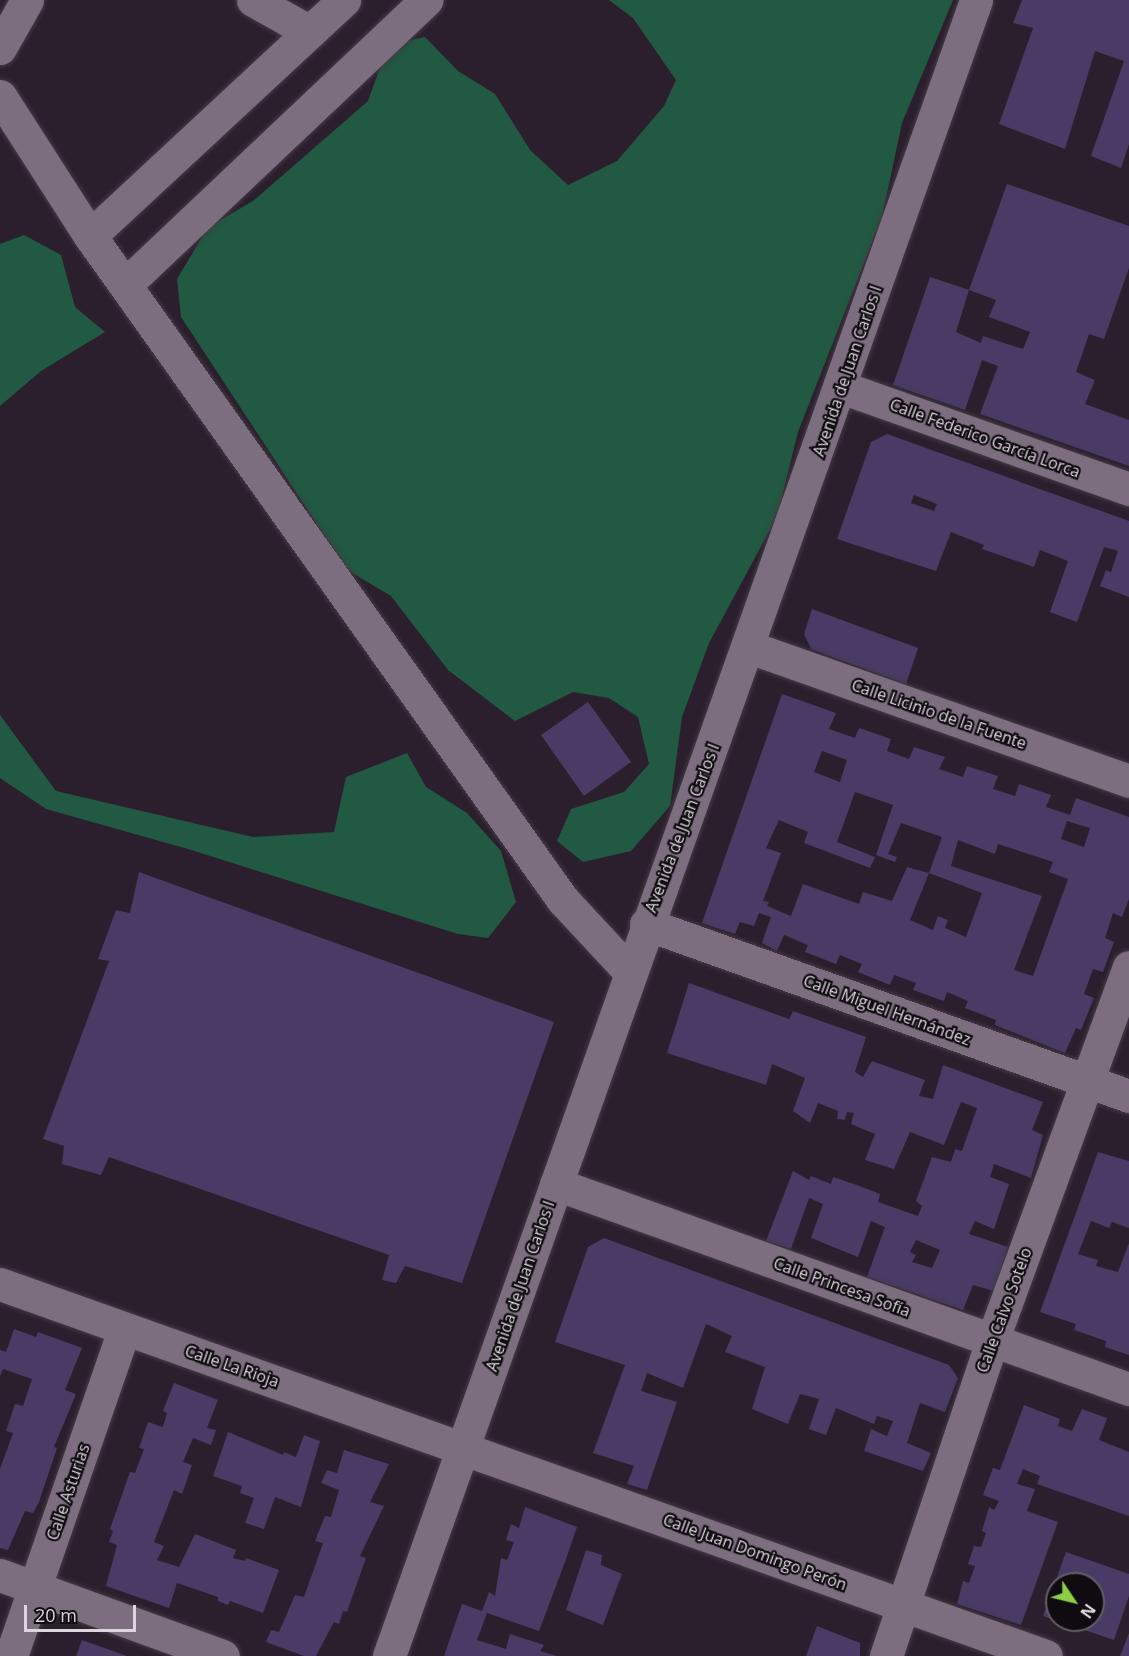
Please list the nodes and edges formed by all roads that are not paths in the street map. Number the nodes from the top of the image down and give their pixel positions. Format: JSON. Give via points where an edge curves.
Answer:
{"nodes":[{"id":1,"x":27,"y":0,"type":"edge"},
{"id":2,"x":253,"y":0,"type":"edge"},
{"id":3,"x":344,"y":0,"type":"edge"},
{"id":4,"x":426,"y":0,"type":"edge"},
{"id":5,"x":976,"y":0,"type":"edge"},
{"id":6,"x":310,"y":32,"type":"junction"},
{"id":7,"x":0,"y":48,"type":"edge"},
{"id":8,"x":0,"y":96,"type":"edge"},
{"id":9,"x":90,"y":236,"type":"junction"},
{"id":10,"x":125,"y":285,"type":"junction"},
{"id":11,"x":842,"y":387,"type":"junction"},
{"id":12,"x":1129,"y":489,"type":"edge"},
{"id":13,"x":749,"y":647,"type":"junction"},
{"id":14,"x":1129,"y":781,"type":"edge"},
{"id":15,"x":646,"y":924,"type":"junction"},
{"id":16,"x":1129,"y":967,"type":"edge"},
{"id":17,"x":630,"y":972,"type":"junction"},
{"id":18,"x":1088,"y":1082,"type":"junction"},
{"id":19,"x":1129,"y":1096,"type":"edge"},
{"id":20,"x":556,"y":1184,"type":"junction"},
{"id":21,"x":0,"y":1284,"type":"edge"},
{"id":22,"x":124,"y":1329,"type":"junction"},
{"id":23,"x":992,"y":1341,"type":"junction"},
{"id":24,"x":1129,"y":1389,"type":"edge"},
{"id":25,"x":464,"y":1448,"type":"junction"},
{"id":26,"x":0,"y":1575,"type":"edge"},
{"id":27,"x":35,"y":1587,"type":"junction"},
{"id":28,"x":904,"y":1606,"type":"junction"},
{"id":29,"x":11,"y":1656,"type":"edge"},
{"id":30,"x":223,"y":1656,"type":"edge"},
{"id":31,"x":389,"y":1656,"type":"edge"},
{"id":32,"x":886,"y":1656,"type":"edge"},
{"id":33,"x":1046,"y":1656,"type":"edge"}],
"edges":[{"from":1,"to":7,"type":"street"},
{"from":2,"to":6,"type":"street"},
{"from":3,"to":6,"type":"street"},
{"from":4,"to":10,"type":"street"},
{"from":5,"to":11,"type":"street","name":"Avenida de Juan Carlos I"},
{"from":6,"to":9,"type":"street"},
{"from":8,"to":9,"type":"street"},
{"from":9,"to":10,"type":"street"},
{"from":10,"to":17,"type":"street","via":[[562,900]]},
{"from":11,"to":12,"type":"street","name":"Calle Federico García Lorca"},
{"from":11,"to":13,"type":"street","name":"Avenida de Juan Carlos I"},
{"from":13,"to":14,"type":"street","name":"Calle Licinio de la Fuente"},
{"from":13,"to":15,"type":"street","name":"Avenida de Juan Carlos I"},
{"from":15,"to":17,"type":"street","name":"Avenida de Juan Carlos I"},
{"from":15,"to":18,"type":"street","name":"Calle Miguel Hernández"},
{"from":16,"to":18,"type":"street","name":"Calle Calvo Sotelo"},
{"from":17,"to":20,"type":"street","name":"Avenida de Juan Carlos I"},
{"from":18,"to":19,"type":"street","name":"Calle Miguel Hernández"},
{"from":18,"to":23,"type":"street","name":"Calle Calvo Sotelo"},
{"from":20,"to":23,"type":"street","name":"Calle Princesa Sofía"},
{"from":20,"to":25,"type":"street","name":"Avenida de Juan Carlos I"},
{"from":21,"to":22,"type":"street","name":"Calle La Rioja"},
{"from":22,"to":25,"type":"street","name":"Calle La Rioja"},
{"from":22,"to":27,"type":"street","name":"Calle Asturias"},
{"from":23,"to":24,"type":"street","name":"Calle Princesa Sofía"},
{"from":23,"to":28,"type":"street","name":"Calle Calvo Sotelo"},
{"from":25,"to":28,"type":"street","name":"Calle Juan Domingo Perón"},
{"from":25,"to":31,"type":"street","name":"Avenida de Juan Carlos I"},
{"from":26,"to":27,"type":"street"},
{"from":27,"to":29,"type":"street","name":"Calle Asturias"},
{"from":27,"to":30,"type":"street"},
{"from":28,"to":32,"type":"street","name":"Calle Calvo Sotelo"},
{"from":28,"to":33,"type":"street","name":"Calle Juan Domingo Perón"}]}
